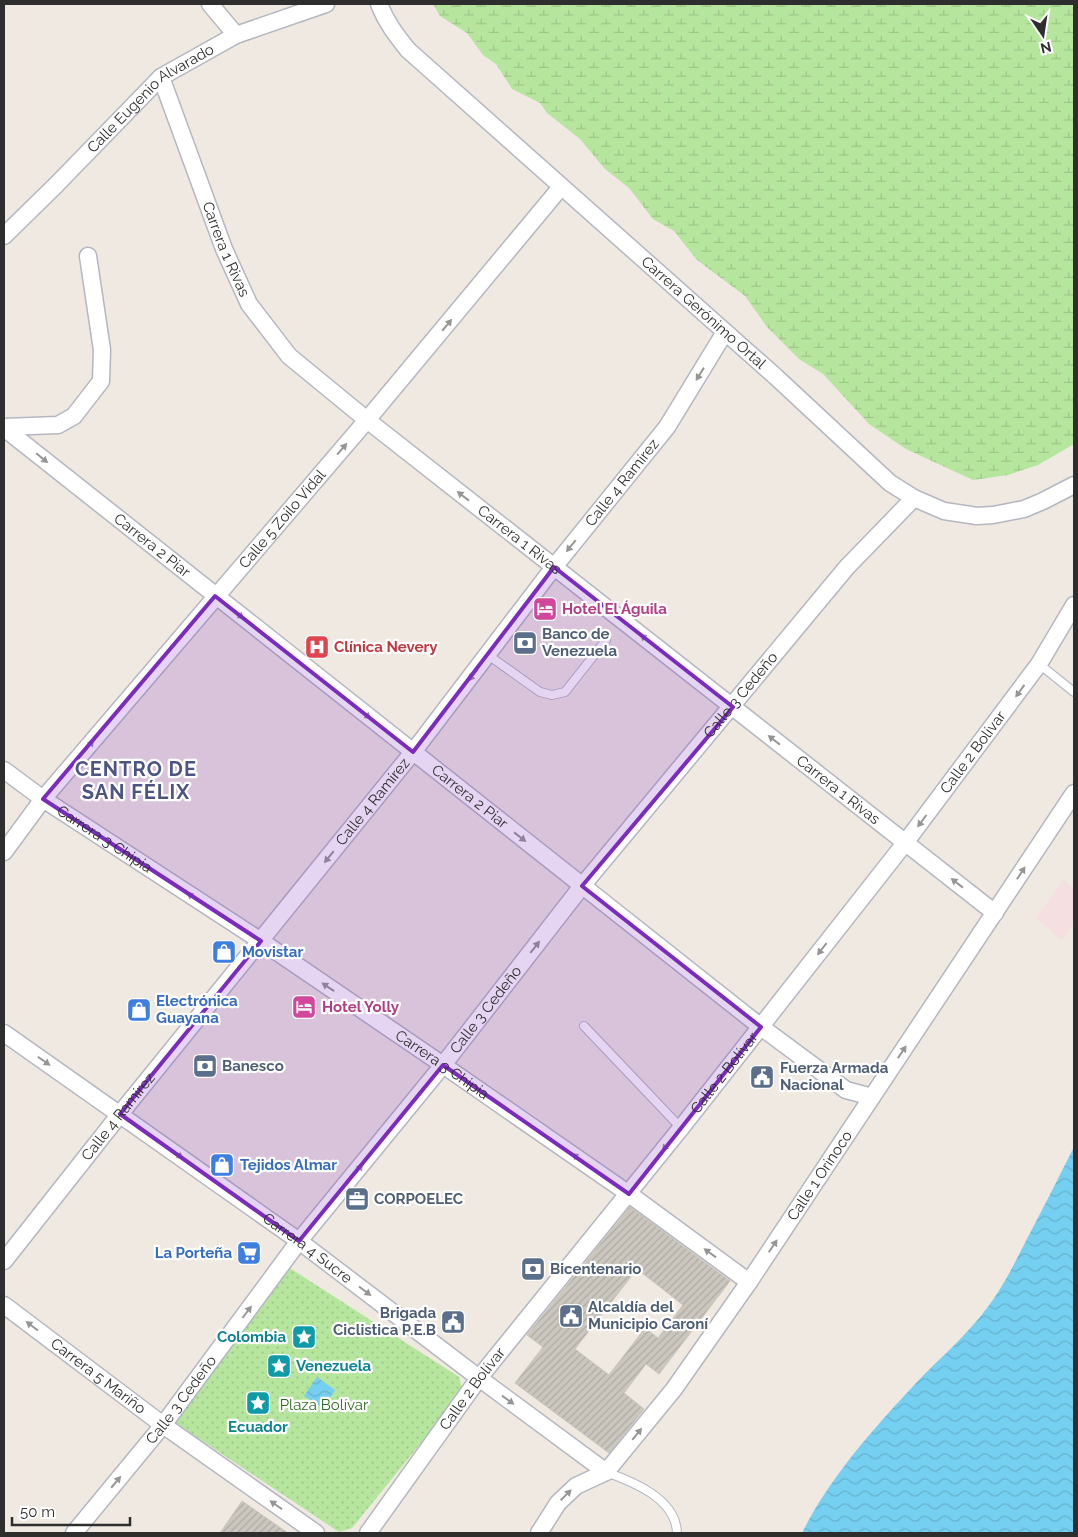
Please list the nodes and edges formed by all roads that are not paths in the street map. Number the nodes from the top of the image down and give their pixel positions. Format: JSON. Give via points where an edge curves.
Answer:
{"nodes":[{"id":1,"x":210,"y":4,"type":"edge"},
{"id":2,"x":379,"y":4,"type":"edge"},
{"id":3,"x":319,"y":5,"type":"edge"},
{"id":4,"x":236,"y":35,"type":"junction"},
{"id":5,"x":161,"y":77,"type":"junction"},
{"id":6,"x":561,"y":187,"type":"junction"},
{"id":7,"x":4,"y":236,"type":"edge"},
{"id":8,"x":88,"y":256,"type":"dead end"},
{"id":9,"x":725,"y":332,"type":"junction"},
{"id":10,"x":367,"y":420,"type":"junction"},
{"id":11,"x":4,"y":427,"type":"edge"},
{"id":12,"x":1074,"y":485,"type":"edge"},
{"id":13,"x":914,"y":498,"type":"junction"},
{"id":14,"x":554,"y":567,"type":"junction"},
{"id":15,"x":215,"y":596,"type":"junction"},
{"id":16,"x":1074,"y":606,"type":"edge"},
{"id":17,"x":606,"y":640,"type":"dead end"},
{"id":18,"x":488,"y":655,"type":"junction"},
{"id":19,"x":1039,"y":664,"type":"junction"},
{"id":20,"x":1074,"y":692,"type":"edge"},
{"id":21,"x":733,"y":707,"type":"junction"},
{"id":22,"x":413,"y":752,"type":"junction"},
{"id":23,"x":4,"y":770,"type":"edge"},
{"id":24,"x":1074,"y":793,"type":"edge"},
{"id":25,"x":43,"y":799,"type":"junction"},
{"id":26,"x":905,"y":844,"type":"junction"},
{"id":27,"x":4,"y":852,"type":"edge"},
{"id":28,"x":582,"y":886,"type":"junction"},
{"id":29,"x":995,"y":913,"type":"junction"},
{"id":30,"x":261,"y":941,"type":"junction"},
{"id":31,"x":584,"y":1026,"type":"dead end"},
{"id":32,"x":761,"y":1027,"type":"junction"},
{"id":33,"x":4,"y":1033,"type":"edge"},
{"id":34,"x":443,"y":1066,"type":"junction"},
{"id":35,"x":872,"y":1097,"type":"junction"},
{"id":36,"x":120,"y":1114,"type":"junction"},
{"id":37,"x":681,"y":1128,"type":"junction"},
{"id":38,"x":629,"y":1194,"type":"junction"},
{"id":39,"x":300,"y":1241,"type":"junction"},
{"id":40,"x":4,"y":1261,"type":"edge"},
{"id":41,"x":749,"y":1282,"type":"junction"},
{"id":42,"x":4,"y":1305,"type":"edge"},
{"id":43,"x":479,"y":1378,"type":"junction"},
{"id":44,"x":163,"y":1425,"type":"junction"},
{"id":45,"x":606,"y":1472,"type":"junction"},
{"id":46,"x":74,"y":1533,"type":"edge"},
{"id":47,"x":316,"y":1533,"type":"edge"},
{"id":48,"x":368,"y":1533,"type":"edge"},
{"id":49,"x":539,"y":1533,"type":"edge"},
{"id":50,"x":677,"y":1533,"type":"edge"}],
"edges":[{"from":1,"to":4,"type":"street"},
{"from":2,"to":6,"type":"street","name":"Carrera Gerónimo Ortal","via":[[392,31],[408,50]]},
{"from":3,"to":4,"type":"street","name":"Calle Eugenio Alvarado"},
{"from":4,"to":5,"type":"street","name":"Calle Eugenio Alvarado"},
{"from":5,"to":7,"type":"street","name":"Calle Eugenio Alvarado"},
{"from":5,"to":10,"type":"street","name":"Carrera 1 Rivas","via":[[224,249],[249,304],[290,356]]},
{"from":6,"to":9,"type":"street","name":"Carrera Gerónimo Ortal"},
{"from":10,"to":6,"type":"street","name":"Calle 5 Zoilo Vidal","one_way":true},
{"from":8,"to":11,"type":"street","via":[[102,350],[101,381],[74,416],[58,425]]},
{"from":9,"to":13,"type":"street","name":"Carrera Gerónimo Ortal","via":[[890,483]]},
{"from":9,"to":14,"type":"street","name":"Calle 4 Ramírez","one_way":true,"via":[[667,427]]},
{"from":14,"to":10,"type":"street","name":"Carrera 1 Rivas","one_way":true},
{"from":15,"to":10,"type":"street","name":"Calle 5 Zoilo Vidal","one_way":true},
{"from":11,"to":15,"type":"street","name":"Carrera 2 Piar","one_way":true},
{"from":12,"to":13,"type":"street","name":"Carrera Gerónimo Ortal","via":[[1043,502],[994,516],[952,513]]},
{"from":13,"to":21,"type":"street","name":"Calle 3 Cedeño","via":[[848,567]]},
{"from":14,"to":18,"type":"street","name":"Calle 4 Ramírez"},
{"from":21,"to":14,"type":"street","name":"Carrera 1 Rivas","one_way":true},
{"from":15,"to":22,"type":"street","name":"Carrera 2 Piar","one_way":true},
{"from":25,"to":15,"type":"street","name":"Calle 5 Zoilo Vidal","one_way":true},
{"from":16,"to":19,"type":"street","name":"Calle 2 Bolívar"},
{"from":17,"to":18,"type":"lane","via":[[565,692],[552,695],[540,692]]},
{"from":18,"to":22,"type":"street","name":"Calle 4 Ramírez","one_way":true},
{"from":19,"to":20,"type":"lane"},
{"from":19,"to":26,"type":"street","name":"Calle 2 Bolívar","one_way":true},
{"from":26,"to":21,"type":"street","name":"Carrera 1 Rivas","one_way":true},
{"from":21,"to":28,"type":"street","name":"Calle 3 Cedeño"},
{"from":22,"to":28,"type":"street","name":"Carrera 2 Piar","one_way":true},
{"from":22,"to":30,"type":"street","name":"Calle 4 Ramírez","one_way":true},
{"from":23,"to":25,"type":"street","name":"Carrera 3 Chipia"},
{"from":29,"to":24,"type":"street","name":"Calle 1 Orinoco","one_way":true},
{"from":25,"to":27,"type":"street","name":"Calle 5 Zoilo Vidal"},
{"from":30,"to":25,"type":"street","name":"Carrera 3 Chipia","one_way":true},
{"from":29,"to":26,"type":"street","name":"Carrera 1 Rivas","one_way":true},
{"from":26,"to":32,"type":"street","name":"Calle 2 Bolívar","one_way":true},
{"from":28,"to":32,"type":"street","name":"Carrera 2 Piar"},
{"from":34,"to":28,"type":"street","name":"Calle 3 Cedeño","one_way":true},
{"from":35,"to":29,"type":"street","name":"Calle 1 Orinoco","one_way":true},
{"from":34,"to":30,"type":"street","name":"Carrera 3 Chipia","one_way":true},
{"from":30,"to":36,"type":"street","name":"Calle 4 Ramírez"},
{"from":31,"to":37,"type":"lane"},
{"from":32,"to":35,"type":"street","name":"Carrera 2 Piar","via":[[846,1090]]},
{"from":32,"to":37,"type":"street","name":"Calle 2 Bolívar"},
{"from":33,"to":36,"type":"street","name":"Carrera 4 Sucre","one_way":true},
{"from":38,"to":34,"type":"street","name":"Carrera 3 Chipia","one_way":true},
{"from":39,"to":34,"type":"street","name":"Calle 3 Cedeño","one_way":true},
{"from":41,"to":35,"type":"street","name":"Calle 1 Orinoco","one_way":true},
{"from":36,"to":39,"type":"street","name":"Carrera 4 Sucre","one_way":true},
{"from":36,"to":40,"type":"street","name":"Calle 4 Ramírez"},
{"from":37,"to":38,"type":"street","name":"Calle 2 Bolívar","one_way":true},
{"from":41,"to":38,"type":"street","name":"Carrera 3 Chipia","one_way":true},
{"from":38,"to":43,"type":"street","name":"Calle 2 Bolívar"},
{"from":39,"to":43,"type":"street","name":"Carrera 4 Sucre","one_way":true},
{"from":44,"to":39,"type":"street","name":"Calle 3 Cedeño","one_way":true},
{"from":45,"to":41,"type":"street","name":"Calle 1 Orinoco","one_way":true,"via":[[674,1389]]},
{"from":44,"to":42,"type":"street","name":"Carrera 5 Mariño","one_way":true},
{"from":43,"to":45,"type":"street","name":"Carrera 4 Sucre","one_way":true},
{"from":43,"to":48,"type":"street","name":"Calle 2 Bolívar"},
{"from":46,"to":44,"type":"street","name":"Calle 3 Cedeño","one_way":true},
{"from":47,"to":44,"type":"street","name":"Carrera 5 Mariño","one_way":true},
{"from":49,"to":45,"type":"street","name":"Calle 1 Orinoco","one_way":true,"via":[[558,1503],[576,1486]]},
{"from":45,"to":50,"type":"lane","via":[[654,1495],[670,1512],[677,1524]]}]}
